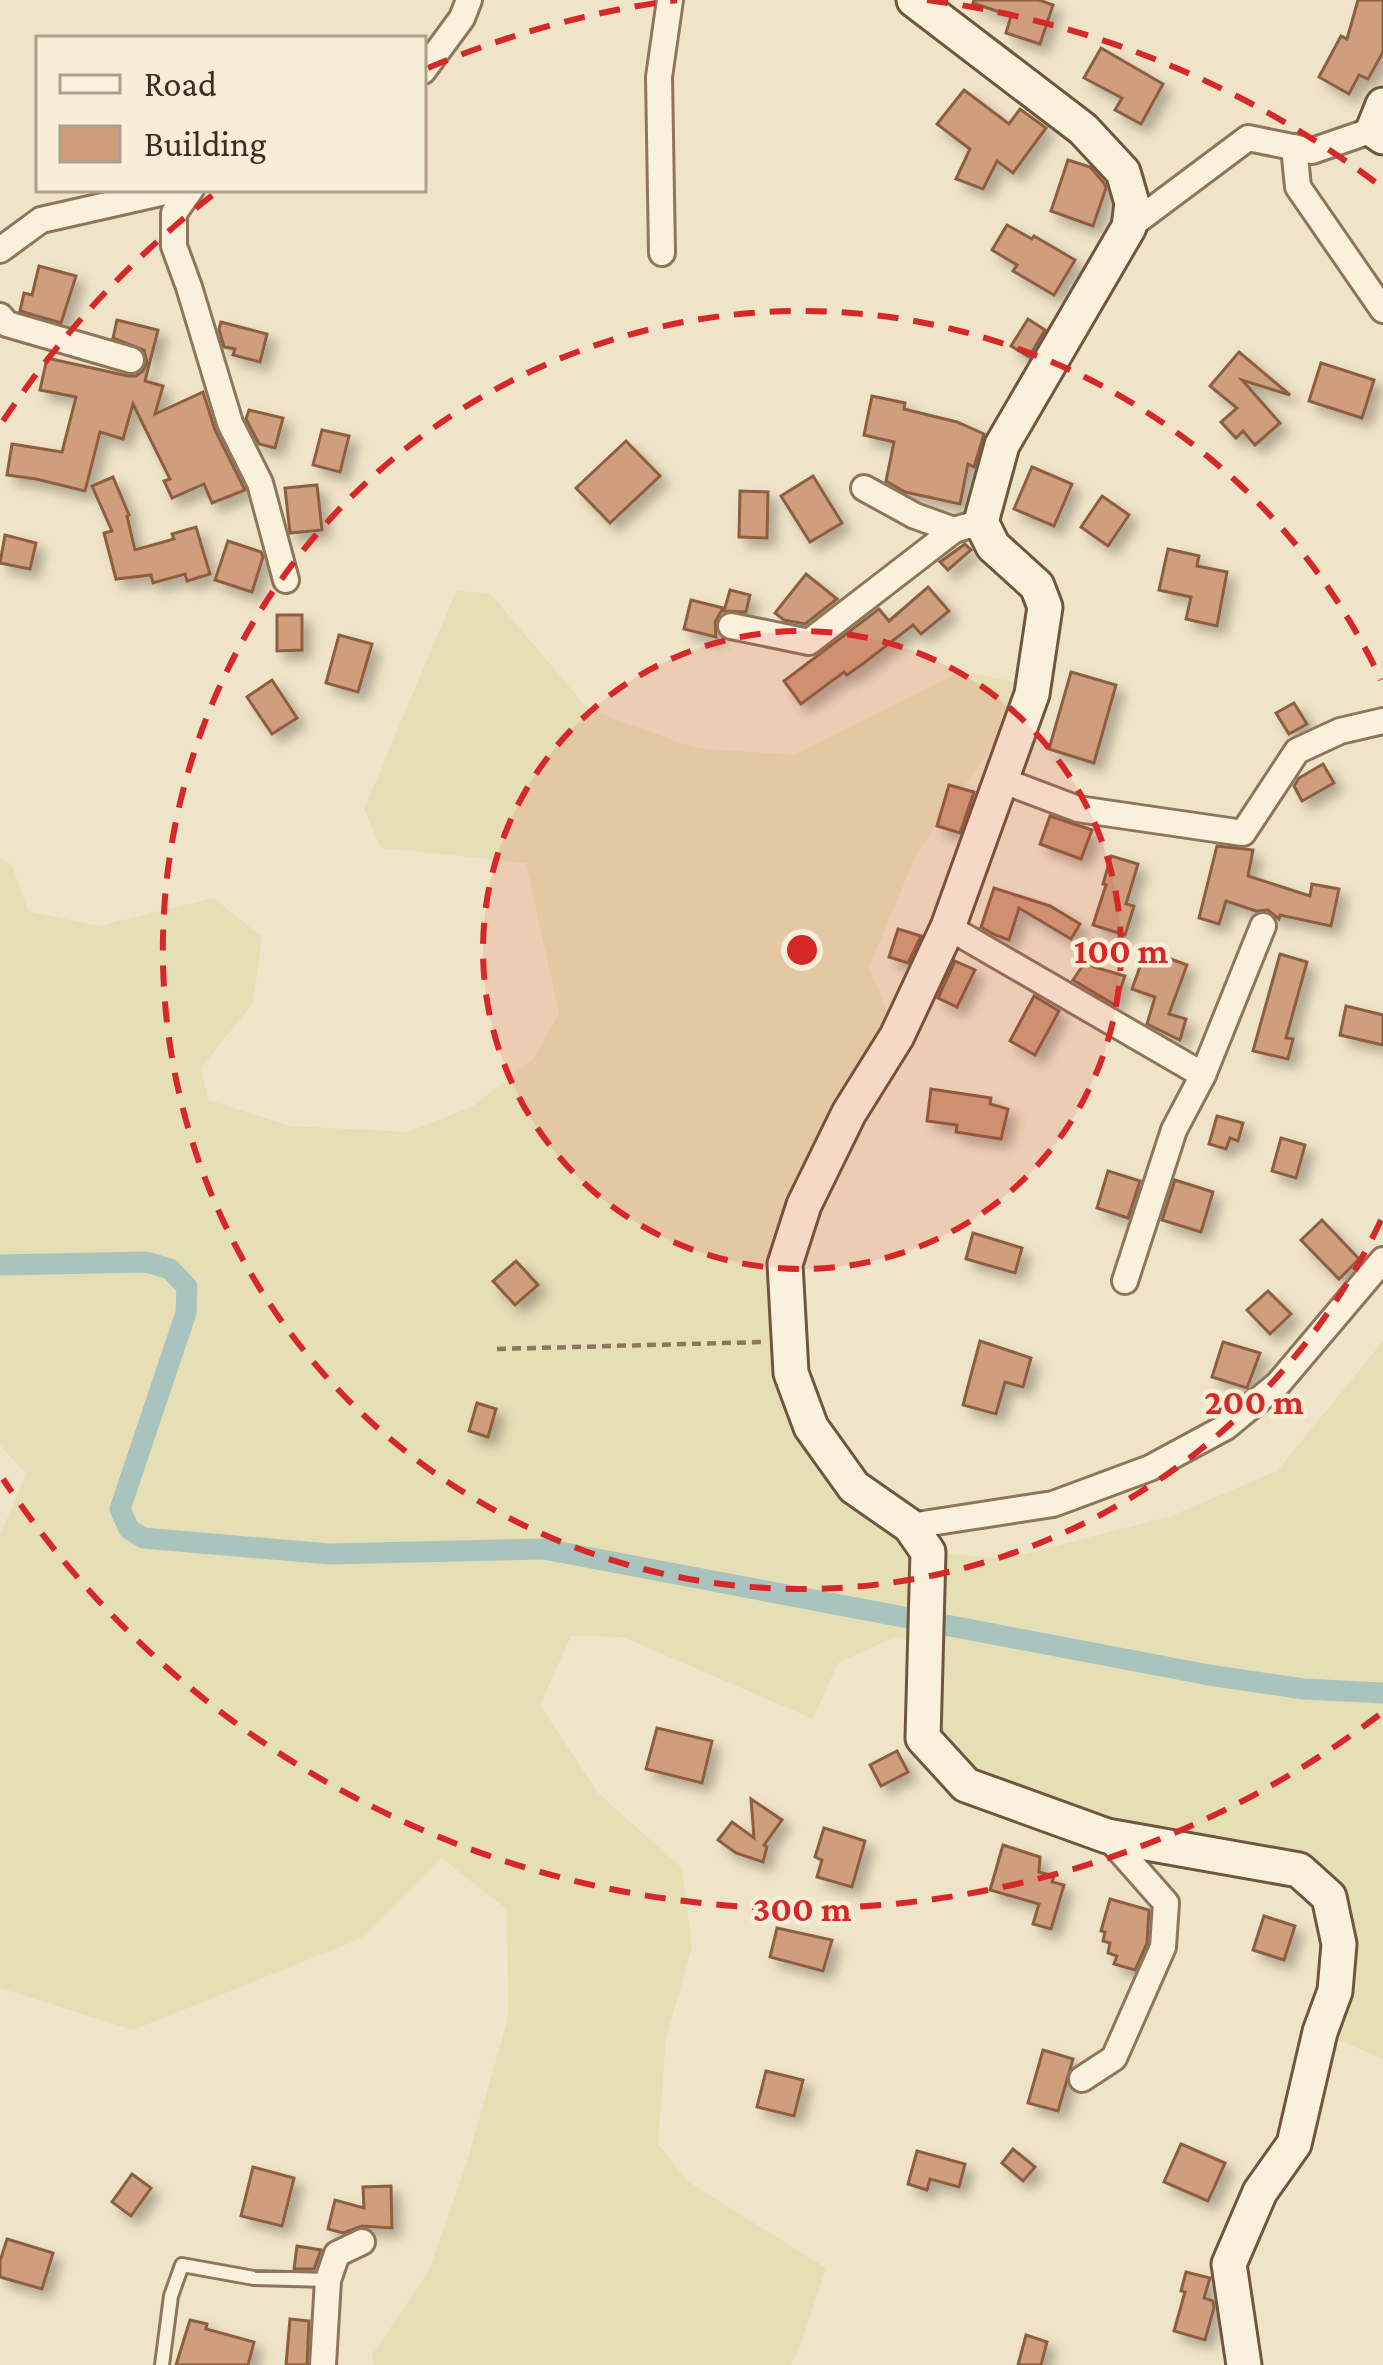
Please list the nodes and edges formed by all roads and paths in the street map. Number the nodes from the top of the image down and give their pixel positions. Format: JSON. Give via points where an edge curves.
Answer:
{"nodes":[{"id":1,"x":469,"y":0,"type":"edge"},
{"id":2,"x":670,"y":0,"type":"edge"},
{"id":3,"x":914,"y":0,"type":"edge"},
{"id":4,"x":426,"y":67,"type":"edge"},
{"id":5,"x":1380,"y":124,"type":"edge"},
{"id":6,"x":1294,"y":147,"type":"junction"},
{"id":7,"x":165,"y":192,"type":"edge"},
{"id":8,"x":189,"y":192,"type":"edge"},
{"id":9,"x":1129,"y":227,"type":"junction"},
{"id":10,"x":0,"y":250,"type":"edge"},
{"id":11,"x":662,"y":253,"type":"dead end"},
{"id":12,"x":1383,"y":310,"type":"edge"},
{"id":13,"x":0,"y":316,"type":"edge"},
{"id":14,"x":131,"y":360,"type":"dead end"},
{"id":15,"x":864,"y":488,"type":"dead end"},
{"id":16,"x":968,"y":526,"type":"junction"},
{"id":17,"x":286,"y":580,"type":"dead end"},
{"id":18,"x":731,"y":626,"type":"dead end"},
{"id":19,"x":1383,"y":721,"type":"edge"},
{"id":20,"x":1001,"y":780,"type":"junction"},
{"id":21,"x":948,"y":926,"type":"junction"},
{"id":22,"x":1263,"y":926,"type":"dead end"},
{"id":23,"x":1203,"y":1075,"type":"junction"},
{"id":24,"x":1383,"y":1260,"type":"edge"},
{"id":25,"x":1125,"y":1281,"type":"dead end"},
{"id":26,"x":787,"y":1341,"type":"junction"},
{"id":27,"x":497,"y":1349,"type":"dead end"},
{"id":28,"x":910,"y":1526,"type":"junction"},
{"id":29,"x":1107,"y":1836,"type":"junction"},
{"id":30,"x":1082,"y":2079,"type":"dead end"},
{"id":31,"x":362,"y":2242,"type":"dead end"},
{"id":32,"x":328,"y":2280,"type":"junction"},
{"id":33,"x":162,"y":2365,"type":"edge"},
{"id":34,"x":323,"y":2365,"type":"edge"},
{"id":35,"x":1244,"y":2365,"type":"edge"}],
"edges":[{"from":1,"to":4,"type":"street"},
{"from":2,"to":11,"type":"street","via":[[659,77]]},
{"from":3,"to":9,"type":"street","via":[[1083,129],[1123,172]]},
{"from":5,"to":6,"type":"street","via":[[1312,151]]},
{"from":6,"to":9,"type":"street","via":[[1248,138]]},
{"from":6,"to":12,"type":"street","via":[[1298,187]]},
{"from":7,"to":10,"type":"street","via":[[41,220]]},
{"from":8,"to":17,"type":"street","via":[[174,213],[174,246],[230,423],[260,483]]},
{"from":9,"to":16,"type":"street","via":[[1003,445]]},
{"from":13,"to":14,"type":"street"},
{"from":15,"to":16,"type":"street","via":[[915,516]]},
{"from":16,"to":18,"type":"street","via":[[809,642]]},
{"from":16,"to":20,"type":"street","via":[[1037,586],[1046,607],[1032,694]]},
{"from":19,"to":20,"type":"street","via":[[1298,751],[1243,833],[1078,809]]},
{"from":20,"to":21,"type":"street"},
{"from":21,"to":23,"type":"street"},
{"from":21,"to":26,"type":"street","via":[[804,1205],[785,1264]]},
{"from":22,"to":23,"type":"street"},
{"from":23,"to":25,"type":"street","via":[[1174,1130]]},
{"from":24,"to":28,"type":"street","via":[[1278,1384],[1226,1427],[1150,1468],[1053,1504]]},
{"from":26,"to":27,"type":"path"},
{"from":26,"to":28,"type":"street","via":[[811,1427],[854,1487]]},
{"from":28,"to":29,"type":"street","via":[[928,1552],[923,1738],[966,1784]]},
{"from":29,"to":30,"type":"street","via":[[1166,1903],[1162,1947],[1114,2058]]},
{"from":29,"to":35,"type":"street","via":[[1299,1870],[1330,1897],[1339,1944],[1335,1991],[1294,2144],[1228,2264]]},
{"from":31,"to":32,"type":"street","via":[[337,2254]]},
{"from":32,"to":33,"type":"lane","via":[[182,2265]]},
{"from":32,"to":34,"type":"street"}]}
